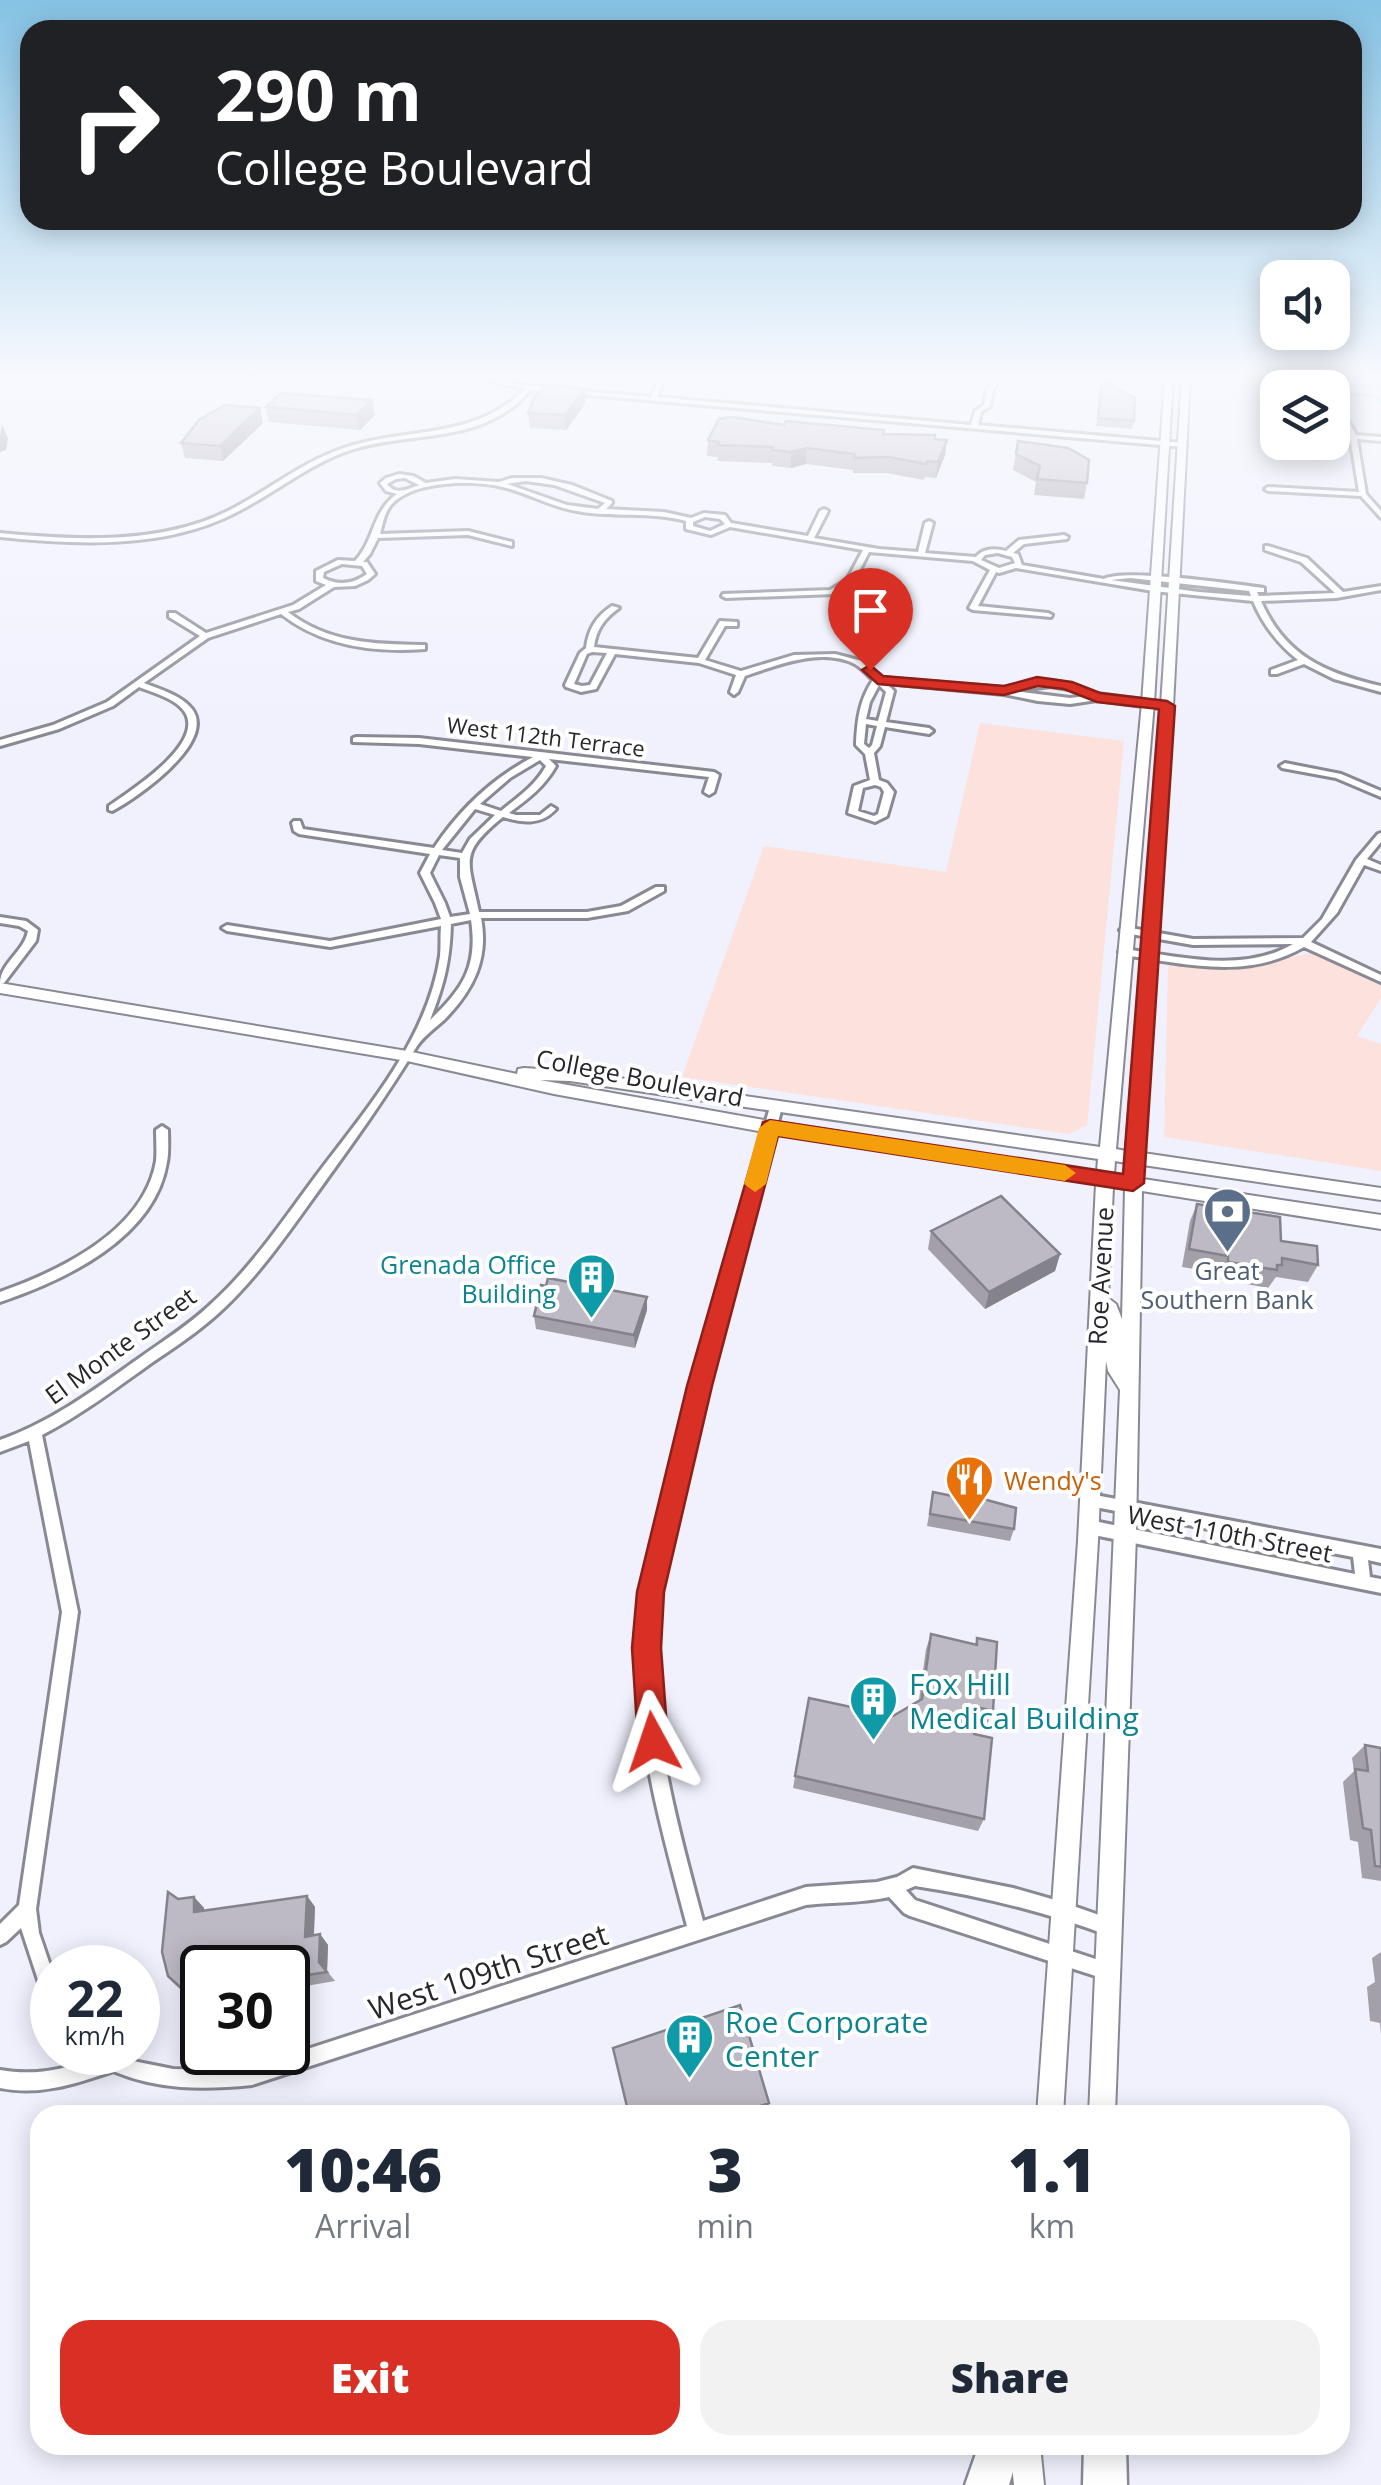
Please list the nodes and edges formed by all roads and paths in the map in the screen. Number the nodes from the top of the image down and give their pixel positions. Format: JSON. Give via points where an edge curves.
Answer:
{"nodes":[{"id":1,"x":262,"y":494,"type":"edge"},
{"id":2,"x":405,"y":494,"type":"edge"},
{"id":3,"x":526,"y":494,"type":"edge"},
{"id":4,"x":585,"y":494,"type":"edge"},
{"id":5,"x":1169,"y":494,"type":"edge"},
{"id":6,"x":1175,"y":494,"type":"edge"},
{"id":7,"x":1363,"y":494,"type":"edge"},
{"id":8,"x":824,"y":510,"type":"dead end"},
{"id":9,"x":600,"y":512,"type":"junction"},
{"id":10,"x":1381,"y":516,"type":"edge"},
{"id":11,"x":691,"y":520,"type":"junction"},
{"id":12,"x":929,"y":522,"type":"dead end"},
{"id":13,"x":730,"y":525,"type":"junction"},
{"id":14,"x":0,"y":535,"type":"edge"},
{"id":15,"x":378,"y":536,"type":"junction"},
{"id":16,"x":811,"y":537,"type":"junction"},
{"id":17,"x":1064,"y":537,"type":"dead end"},
{"id":18,"x":508,"y":544,"type":"dead end"},
{"id":19,"x":1268,"y":548,"type":"dead end"},
{"id":20,"x":867,"y":549,"type":"junction"},
{"id":21,"x":1008,"y":553,"type":"junction"},
{"id":22,"x":921,"y":555,"type":"junction"},
{"id":23,"x":977,"y":559,"type":"junction"},
{"id":24,"x":358,"y":562,"type":"junction"},
{"id":25,"x":1018,"y":566,"type":"junction"},
{"id":26,"x":993,"y":570,"type":"junction"},
{"id":27,"x":1157,"y":584,"type":"junction"},
{"id":28,"x":332,"y":585,"type":"junction"},
{"id":29,"x":1174,"y":586,"type":"junction"},
{"id":30,"x":1381,"y":588,"type":"edge"},
{"id":31,"x":1253,"y":593,"type":"junction"},
{"id":32,"x":1340,"y":594,"type":"junction"},
{"id":33,"x":726,"y":596,"type":"dead end"},
{"id":34,"x":615,"y":608,"type":"dead end"},
{"id":35,"x":283,"y":612,"type":"junction"},
{"id":36,"x":172,"y":615,"type":"dead end"},
{"id":37,"x":1048,"y":615,"type":"dead end"},
{"id":38,"x":734,"y":624,"type":"dead end"},
{"id":39,"x":205,"y":636,"type":"junction"},
{"id":40,"x":422,"y":647,"type":"dead end"},
{"id":41,"x":590,"y":649,"type":"junction"},
{"id":42,"x":612,"y":652,"type":"junction"},
{"id":43,"x":700,"y":661,"type":"junction"},
{"id":44,"x":1304,"y":662,"type":"junction"},
{"id":45,"x":1274,"y":672,"type":"dead end"},
{"id":46,"x":740,"y":674,"type":"junction"},
{"id":47,"x":878,"y":680,"type":"junction"},
{"id":48,"x":140,"y":685,"type":"junction"},
{"id":49,"x":1381,"y":689,"type":"edge"},
{"id":50,"x":1004,"y":691,"type":"junction"},
{"id":51,"x":734,"y":692,"type":"dead end"},
{"id":52,"x":1097,"y":697,"type":"junction"},
{"id":53,"x":1148,"y":703,"type":"junction"},
{"id":54,"x":1167,"y":706,"type":"junction"},
{"id":55,"x":860,"y":721,"type":"junction"},
{"id":56,"x":882,"y":725,"type":"junction"},
{"id":57,"x":0,"y":729,"type":"edge"},
{"id":58,"x":929,"y":731,"type":"dead end"},
{"id":59,"x":356,"y":740,"type":"dead end"},
{"id":60,"x":4,"y":742,"type":"edge"},
{"id":61,"x":869,"y":753,"type":"junction"},
{"id":62,"x":541,"y":756,"type":"junction"},
{"id":63,"x":1285,"y":766,"type":"dead end"},
{"id":64,"x":875,"y":782,"type":"junction"},
{"id":65,"x":708,"y":792,"type":"dead end"},
{"id":66,"x":1381,"y":794,"type":"edge"},
{"id":67,"x":475,"y":806,"type":"junction"},
{"id":68,"x":112,"y":808,"type":"dead end"},
{"id":69,"x":551,"y":810,"type":"dead end"},
{"id":70,"x":498,"y":814,"type":"junction"},
{"id":71,"x":297,"y":822,"type":"dead end"},
{"id":72,"x":1379,"y":840,"type":"edge"},
{"id":73,"x":434,"y":851,"type":"junction"},
{"id":74,"x":465,"y":856,"type":"junction"},
{"id":75,"x":1361,"y":860,"type":"junction"},
{"id":76,"x":1381,"y":868,"type":"edge"},
{"id":77,"x":660,"y":889,"type":"dead end"},
{"id":78,"x":476,"y":916,"type":"junction"},
{"id":79,"x":0,"y":920,"type":"edge"},
{"id":80,"x":446,"y":922,"type":"junction"},
{"id":81,"x":228,"y":928,"type":"dead end"},
{"id":82,"x":1125,"y":930,"type":"junction"},
{"id":83,"x":1148,"y":933,"type":"junction"},
{"id":84,"x":1301,"y":941,"type":"junction"},
{"id":85,"x":1124,"y":952,"type":"junction"},
{"id":86,"x":1147,"y":955,"type":"junction"},
{"id":87,"x":1381,"y":979,"type":"edge"},
{"id":88,"x":0,"y":985,"type":"edge"},
{"id":89,"x":416,"y":1039,"type":"junction"},
{"id":90,"x":407,"y":1056,"type":"junction"},
{"id":91,"x":484,"y":1070,"type":"junction"},
{"id":92,"x":776,"y":1107,"type":"junction"},
{"id":93,"x":770,"y":1128,"type":"junction"},
{"id":94,"x":162,"y":1130,"type":"dead end"},
{"id":95,"x":1108,"y":1154,"type":"junction"},
{"id":96,"x":1135,"y":1157,"type":"junction"},
{"id":97,"x":1106,"y":1178,"type":"junction"},
{"id":98,"x":1133,"y":1183,"type":"junction"},
{"id":99,"x":1381,"y":1194,"type":"edge"},
{"id":100,"x":1381,"y":1222,"type":"edge"},
{"id":101,"x":0,"y":1297,"type":"edge"},
{"id":102,"x":1098,"y":1300,"type":"junction"},
{"id":103,"x":1096,"y":1342,"type":"junction"},
{"id":104,"x":1130,"y":1347,"type":"junction"},
{"id":105,"x":1129,"y":1388,"type":"junction"},
{"id":106,"x":35,"y":1435,"type":"junction"},
{"id":107,"x":0,"y":1446,"type":"edge"},
{"id":108,"x":1090,"y":1500,"type":"junction"},
{"id":109,"x":1126,"y":1508,"type":"junction"},
{"id":110,"x":1088,"y":1527,"type":"junction"},
{"id":111,"x":1126,"y":1535,"type":"junction"},
{"id":112,"x":1360,"y":1552,"type":"junction"},
{"id":113,"x":1381,"y":1556,"type":"edge"},
{"id":114,"x":1363,"y":1582,"type":"junction"},
{"id":115,"x":1381,"y":1586,"type":"edge"},
{"id":116,"x":895,"y":1891,"type":"junction"},
{"id":117,"x":27,"y":1909,"type":"junction"},
{"id":118,"x":1066,"y":1910,"type":"junction"},
{"id":119,"x":1110,"y":1927,"type":"junction"},
{"id":120,"x":697,"y":1930,"type":"junction"},
{"id":121,"x":0,"y":1936,"type":"edge"},
{"id":122,"x":37,"y":1945,"type":"edge"},
{"id":123,"x":1062,"y":1955,"type":"junction"},
{"id":124,"x":1108,"y":1971,"type":"junction"},
{"id":125,"x":160,"y":2073,"type":"edge"},
{"id":126,"x":65,"y":2075,"type":"edge"},
{"id":127,"x":0,"y":2080,"type":"edge"},
{"id":128,"x":1051,"y":2105,"type":"edge"},
{"id":129,"x":1102,"y":2105,"type":"edge"},
{"id":130,"x":997,"y":2455,"type":"edge"},
{"id":131,"x":1027,"y":2455,"type":"edge"},
{"id":132,"x":1100,"y":2455,"type":"edge"},
{"id":133,"x":1103,"y":2455,"type":"edge"},
{"id":134,"x":987,"y":2485,"type":"edge"},
{"id":135,"x":1030,"y":2485,"type":"edge"},
{"id":136,"x":1092,"y":2485,"type":"edge"},
{"id":137,"x":1106,"y":2485,"type":"edge"}],
"edges":[{"from":1,"to":14,"type":"street","via":[[226,518],[190,528],[116,537]]},
{"from":2,"to":15,"type":"street","via":[[383,510]]},
{"from":3,"to":9,"type":"street"},
{"from":4,"to":9,"type":"street","via":[[610,502]]},
{"from":5,"to":27,"type":"main road","name":"Roe Avenue"},
{"from":6,"to":29,"type":"main road","name":"Roe Avenue"},
{"from":7,"to":10,"type":"street"},
{"from":8,"to":16,"type":"street"},
{"from":9,"to":11,"type":"street"},
{"from":11,"to":13,"type":"street","via":[[717,516]]},
{"from":11,"to":13,"type":"street","via":[[689,527],[704,533]]},
{"from":12,"to":22,"type":"street"},
{"from":13,"to":16,"type":"street"},
{"from":15,"to":18,"type":"street","via":[[468,533]]},
{"from":15,"to":24,"type":"street"},
{"from":16,"to":20,"type":"street"},
{"from":17,"to":21,"type":"street","via":[[1022,542]]},
{"from":19,"to":32,"type":"street","via":[[1304,560]]},
{"from":20,"to":22,"type":"street"},
{"from":20,"to":33,"type":"street","via":[[850,581],[832,592]]},
{"from":21,"to":23,"type":"street"},
{"from":21,"to":25,"type":"street"},
{"from":22,"to":23,"type":"street"},
{"from":23,"to":26,"type":"street"},
{"from":24,"to":28,"type":"street","via":[[371,570],[368,578]]},
{"from":24,"to":28,"type":"street","via":[[320,571],[319,579]]},
{"from":25,"to":26,"type":"street"},
{"from":25,"to":27,"type":"street"},
{"from":26,"to":37,"type":"street","via":[[973,608]]},
{"from":27,"to":29,"type":"street"},
{"from":27,"to":53,"type":"main road","name":"Roe Avenue"},
{"from":28,"to":35,"type":"street"},
{"from":29,"to":31,"type":"street"},
{"from":29,"to":54,"type":"main road","name":"Roe Avenue"},
{"from":30,"to":32,"type":"street"},
{"from":31,"to":32,"type":"street"},
{"from":31,"to":44,"type":"street","via":[[1275,638]]},
{"from":34,"to":41,"type":"street","via":[[605,613]]},
{"from":35,"to":39,"type":"street"},
{"from":35,"to":40,"type":"street","via":[[332,640]]},
{"from":36,"to":39,"type":"street"},
{"from":38,"to":43,"type":"street","via":[[718,628]]},
{"from":39,"to":48,"type":"street"},
{"from":41,"to":42,"type":"street"},
{"from":41,"to":42,"type":"street","via":[[569,680],[574,688],[598,682]]},
{"from":42,"to":43,"type":"street"},
{"from":43,"to":46,"type":"street"},
{"from":44,"to":45,"type":"street"},
{"from":44,"to":49,"type":"street"},
{"from":46,"to":47,"type":"street","via":[[820,655],[859,663]]},
{"from":46,"to":51,"type":"street"},
{"from":47,"to":50,"type":"street"},
{"from":47,"to":55,"type":"street"},
{"from":47,"to":56,"type":"street","via":[[890,691]]},
{"from":48,"to":60,"type":"street","via":[[78,718]]},
{"from":48,"to":68,"type":"street","via":[[178,699],[196,725],[183,751]]},
{"from":50,"to":52,"type":"street","via":[[1070,701]]},
{"from":50,"to":52,"type":"street","via":[[1037,682]]},
{"from":52,"to":53,"type":"street"},
{"from":53,"to":54,"type":"street"},
{"from":53,"to":82,"type":"main road","name":"Roe Avenue"},
{"from":54,"to":83,"type":"main road","name":"Roe Avenue"},
{"from":55,"to":56,"type":"street"},
{"from":55,"to":61,"type":"street","via":[[860,745]]},
{"from":56,"to":58,"type":"street"},
{"from":56,"to":61,"type":"street"},
{"from":57,"to":60,"type":"street"},
{"from":59,"to":62,"type":"street","name":"West 112th Terrace"},
{"from":61,"to":64,"type":"street"},
{"from":62,"to":65,"type":"street","name":"West 112th Terrace","via":[[714,775]]},
{"from":62,"to":67,"type":"street"},
{"from":62,"to":70,"type":"street","via":[[551,766],[547,777]]},
{"from":63,"to":66,"type":"street","via":[[1338,776]]},
{"from":64,"to":64,"type":"street","via":[[859,786],[853,814],[860,818],[882,816],[889,792]]},
{"from":67,"to":70,"type":"street"},
{"from":67,"to":73,"type":"street"},
{"from":69,"to":70,"type":"street","via":[[535,820]]},
{"from":70,"to":74,"type":"street"},
{"from":71,"to":73,"type":"street","via":[[299,831]]},
{"from":72,"to":75,"type":"street"},
{"from":73,"to":74,"type":"street"},
{"from":73,"to":80,"type":"street","via":[[425,873]]},
{"from":74,"to":78,"type":"street","name":"El Monte Street"},
{"from":75,"to":76,"type":"street"},
{"from":75,"to":84,"type":"street","via":[[1327,920]]},
{"from":77,"to":78,"type":"street","via":[[624,908],[587,915]]},
{"from":78,"to":80,"type":"street"},
{"from":78,"to":89,"type":"street","name":"El Monte Street","via":[[473,977],[457,1004]]},
{"from":79,"to":88,"type":"street","via":[[33,930]]},
{"from":80,"to":81,"type":"street","via":[[330,944]]},
{"from":80,"to":89,"type":"street","name":"El Monte Street","via":[[441,969]]},
{"from":82,"to":83,"type":"street"},
{"from":82,"to":85,"type":"main road","name":"Roe Avenue"},
{"from":83,"to":84,"type":"street","via":[[1193,942]]},
{"from":83,"to":86,"type":"main road","name":"Roe Avenue"},
{"from":84,"to":86,"type":"street","via":[[1287,956],[1253,963]]},
{"from":84,"to":87,"type":"street"},
{"from":85,"to":86,"type":"street"},
{"from":85,"to":95,"type":"main road","name":"Roe Avenue"},
{"from":86,"to":96,"type":"main road","name":"Roe Avenue"},
{"from":88,"to":90,"type":"main road","name":"College Boulevard"},
{"from":89,"to":90,"type":"street","name":"El Monte Street"},
{"from":90,"to":91,"type":"main road","name":"College Boulevard"},
{"from":90,"to":106,"type":"street","name":"El Monte Street","via":[[273,1243],[220,1304]]},
{"from":91,"to":92,"type":"main road","name":"College Boulevard"},
{"from":91,"to":93,"type":"main road","name":"College Boulevard"},
{"from":92,"to":93,"type":"street"},
{"from":92,"to":95,"type":"main road","name":"College Boulevard"},
{"from":93,"to":97,"type":"main road","name":"College Boulevard"},
{"from":93,"to":120,"type":"street","via":[[650,1592],[649,1716],[663,1802]]},
{"from":94,"to":101,"type":"street","via":[[165,1153],[156,1186],[123,1229],[64,1271]]},
{"from":95,"to":96,"type":"main road","name":"College Boulevard"},
{"from":95,"to":97,"type":"main road","name":"Roe Avenue"},
{"from":96,"to":98,"type":"main road","name":"Roe Avenue"},
{"from":96,"to":99,"type":"main road","name":"College Boulevard"},
{"from":97,"to":98,"type":"main road","name":"College Boulevard"},
{"from":97,"to":102,"type":"main road","name":"Roe Avenue"},
{"from":98,"to":100,"type":"main road","name":"College Boulevard"},
{"from":98,"to":104,"type":"main road","name":"Roe Avenue"},
{"from":102,"to":103,"type":"main road","name":"Roe Avenue"},
{"from":102,"to":104,"type":"main road","via":[[1114,1315],[1112,1332]]},
{"from":103,"to":105,"type":"main road","via":[[1116,1359]]},
{"from":103,"to":108,"type":"main road","name":"Roe Avenue"},
{"from":104,"to":105,"type":"main road","name":"Roe Avenue"},
{"from":105,"to":109,"type":"main road","name":"Roe Avenue"},
{"from":106,"to":107,"type":"street"},
{"from":106,"to":117,"type":"street","name":"El Monte Street","via":[[70,1612]]},
{"from":108,"to":109,"type":"street","name":"West 110th Street"},
{"from":108,"to":110,"type":"main road","name":"Roe Avenue"},
{"from":109,"to":111,"type":"main road","name":"Roe Avenue"},
{"from":109,"to":112,"type":"street","name":"West 110th Street"},
{"from":110,"to":111,"type":"street","name":"West 110th Street"},
{"from":110,"to":118,"type":"main road","name":"Roe Avenue"},
{"from":111,"to":114,"type":"street","name":"West 110th Street"},
{"from":111,"to":119,"type":"main road","name":"Roe Avenue"},
{"from":112,"to":113,"type":"street","name":"West 110th Street"},
{"from":112,"to":114,"type":"street","name":"West 110th Street"},
{"from":114,"to":115,"type":"street","name":"West 110th Street"},
{"from":116,"to":118,"type":"street","name":"West 109th Street","via":[[913,1878],[949,1882]]},
{"from":116,"to":120,"type":"street","name":"West 109th Street","via":[[806,1896]]},
{"from":116,"to":123,"type":"street","name":"West 109th Street","via":[[910,1907]]},
{"from":117,"to":121,"type":"street"},
{"from":117,"to":122,"type":"street","name":"El Monte Street"},
{"from":118,"to":119,"type":"street","name":"West 109th Street"},
{"from":118,"to":123,"type":"main road","name":"Roe Avenue"},
{"from":119,"to":124,"type":"main road","name":"Roe Avenue"},
{"from":120,"to":125,"type":"street","name":"West 109th Street","via":[[252,2076],[183,2079]]},
{"from":123,"to":124,"type":"street","name":"West 109th Street"},
{"from":123,"to":128,"type":"main road","name":"Roe Avenue"},
{"from":124,"to":129,"type":"main road","name":"Roe Avenue"},
{"from":126,"to":127,"type":"street","via":[[24,2084]]},
{"from":130,"to":134,"type":"highway"},
{"from":131,"to":135,"type":"main road"},
{"from":132,"to":136,"type":"main road"},
{"from":133,"to":137,"type":"highway"}]}
